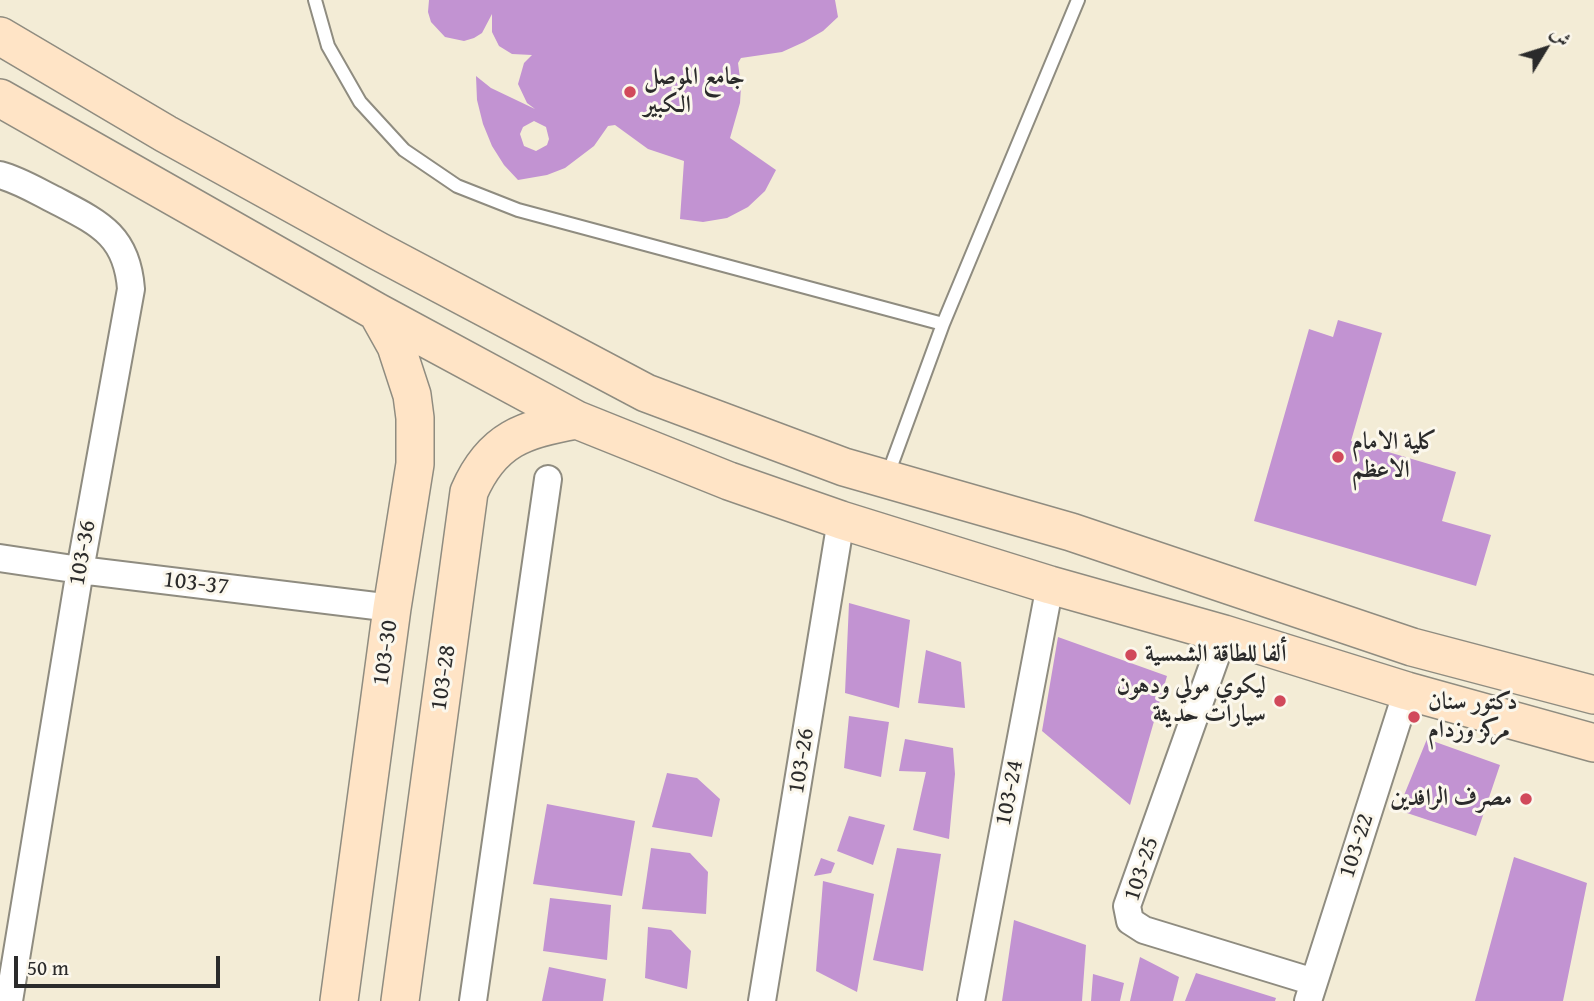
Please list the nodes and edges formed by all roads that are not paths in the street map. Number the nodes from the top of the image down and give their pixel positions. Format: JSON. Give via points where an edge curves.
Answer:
{"nodes":[{"id":1,"x":315,"y":0,"type":"edge"},
{"id":2,"x":1078,"y":0,"type":"edge"},
{"id":3,"x":0,"y":36,"type":"edge"},
{"id":4,"x":0,"y":98,"type":"edge"},
{"id":5,"x":0,"y":175,"type":"edge"},
{"id":6,"x":377,"y":312,"type":"junction"},
{"id":7,"x":943,"y":324,"type":"junction"},
{"id":8,"x":577,"y":420,"type":"junction"},
{"id":9,"x":548,"y":479,"type":"dead end"},
{"id":10,"x":886,"y":480,"type":"junction"},
{"id":11,"x":841,"y":520,"type":"junction"},
{"id":12,"x":0,"y":558,"type":"edge"},
{"id":13,"x":80,"y":570,"type":"junction"},
{"id":14,"x":1050,"y":585,"type":"junction"},
{"id":15,"x":392,"y":608,"type":"junction"},
{"id":16,"x":1224,"y":634,"type":"junction"},
{"id":17,"x":1407,"y":691,"type":"junction"},
{"id":18,"x":1594,"y":695,"type":"edge"},
{"id":19,"x":1594,"y":743,"type":"edge"},
{"id":20,"x":1311,"y":991,"type":"edge"},
{"id":21,"x":9,"y":1001,"type":"edge"},
{"id":22,"x":339,"y":1001,"type":"edge"},
{"id":23,"x":400,"y":1001,"type":"edge"},
{"id":24,"x":473,"y":1001,"type":"edge"},
{"id":25,"x":762,"y":1001,"type":"edge"},
{"id":26,"x":971,"y":1001,"type":"edge"}],
"edges":[{"from":1,"to":7,"type":"lane","via":[[328,46],[360,102],[404,150],[457,187],[518,210]]},
{"from":2,"to":7,"type":"lane"},
{"from":3,"to":10,"type":"main road","via":[[166,134],[646,394]]},
{"from":4,"to":6,"type":"main road"},
{"from":5,"to":13,"type":"street","name":"103-36","via":[[94,220],[110,233],[130,269],[131,289]]},
{"from":6,"to":8,"type":"main road"},
{"from":6,"to":15,"type":"main road","name":"103-30","via":[[405,370],[415,418],[415,464]]},
{"from":7,"to":10,"type":"lane"},
{"from":8,"to":11,"type":"main road"},
{"from":8,"to":23,"type":"main road","name":"103-28","via":[[529,429],[499,447],[476,475],[469,492]]},
{"from":9,"to":24,"type":"street"},
{"from":10,"to":18,"type":"main road","via":[[1072,532],[1412,647]]},
{"from":11,"to":14,"type":"main road"},
{"from":11,"to":25,"type":"street","name":"103-26"},
{"from":12,"to":13,"type":"street","name":"103-37"},
{"from":13,"to":15,"type":"street","name":"103-37"},
{"from":13,"to":21,"type":"street","name":"103-36"},
{"from":14,"to":16,"type":"main road"},
{"from":14,"to":26,"type":"street","name":"103-24"},
{"from":15,"to":22,"type":"main road","name":"103-30"},
{"from":16,"to":17,"type":"main road"},
{"from":16,"to":20,"type":"street","name":"103-25","via":[[1127,906],[1130,921]]},
{"from":17,"to":19,"type":"main road"},
{"from":17,"to":20,"type":"street","name":"103-22"}]}
